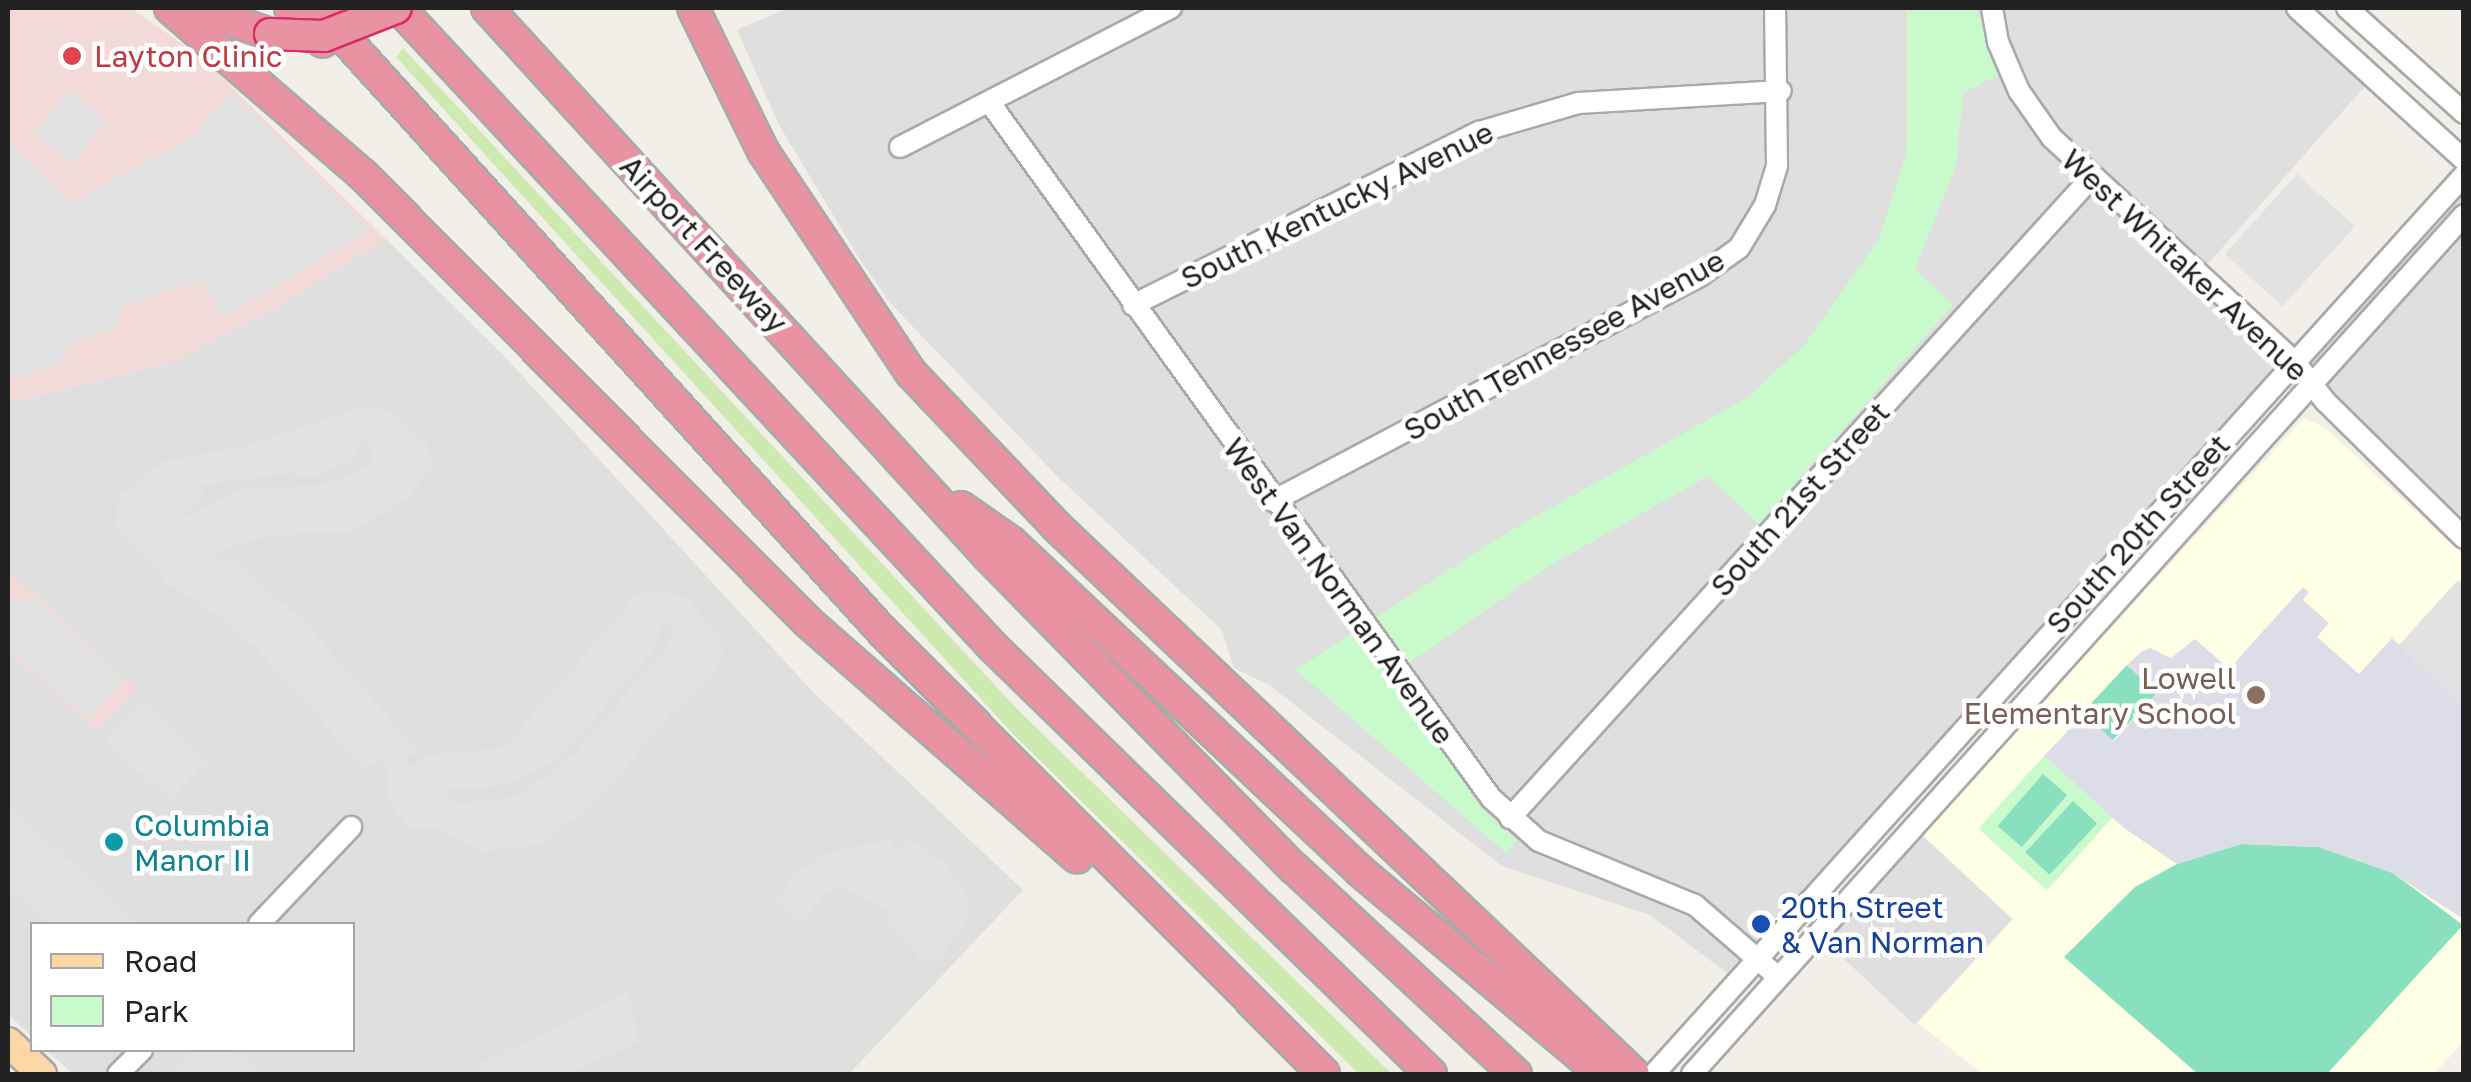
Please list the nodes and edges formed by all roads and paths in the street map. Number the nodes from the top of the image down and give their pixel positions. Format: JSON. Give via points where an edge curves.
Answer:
{"nodes":[{"id":1,"x":170,"y":8,"type":"edge"},
{"id":2,"x":196,"y":8,"type":"edge"},
{"id":3,"x":290,"y":8,"type":"edge"},
{"id":4,"x":317,"y":8,"type":"edge"},
{"id":5,"x":398,"y":8,"type":"edge"},
{"id":6,"x":486,"y":8,"type":"edge"},
{"id":7,"x":693,"y":8,"type":"edge"},
{"id":8,"x":1171,"y":8,"type":"edge"},
{"id":9,"x":1775,"y":8,"type":"edge"},
{"id":10,"x":1992,"y":8,"type":"edge"},
{"id":11,"x":2297,"y":8,"type":"edge"},
{"id":12,"x":2348,"y":8,"type":"edge"},
{"id":13,"x":1781,"y":92,"type":"junction"},
{"id":14,"x":990,"y":103,"type":"junction"},
{"id":15,"x":2464,"y":113,"type":"edge"},
{"id":16,"x":900,"y":148,"type":"dead end"},
{"id":17,"x":2464,"y":160,"type":"edge"},
{"id":18,"x":2464,"y":175,"type":"edge"},
{"id":19,"x":472,"y":178,"type":"junction"},
{"id":20,"x":2091,"y":178,"type":"junction"},
{"id":21,"x":2464,"y":215,"type":"edge"},
{"id":22,"x":1133,"y":305,"type":"junction"},
{"id":23,"x":2294,"y":362,"type":"junction"},
{"id":24,"x":2310,"y":383,"type":"junction"},
{"id":25,"x":922,"y":478,"type":"junction"},
{"id":26,"x":1274,"y":501,"type":"junction"},
{"id":27,"x":2464,"y":538,"type":"edge"},
{"id":28,"x":1510,"y":818,"type":"junction"},
{"id":29,"x":350,"y":827,"type":"dead end"},
{"id":30,"x":261,"y":922,"type":"edge"},
{"id":31,"x":1174,"y":927,"type":"junction"},
{"id":32,"x":1755,"y":957,"type":"junction"},
{"id":33,"x":1777,"y":976,"type":"junction"},
{"id":34,"x":8,"y":1042,"type":"edge"},
{"id":35,"x":140,"y":1052,"type":"edge"},
{"id":36,"x":1649,"y":1072,"type":"edge"},
{"id":37,"x":42,"y":1074,"type":"edge"},
{"id":38,"x":118,"y":1074,"type":"edge"},
{"id":39,"x":1324,"y":1074,"type":"edge"},
{"id":40,"x":1431,"y":1074,"type":"edge"},
{"id":41,"x":1516,"y":1074,"type":"edge"},
{"id":42,"x":1602,"y":1074,"type":"edge"},
{"id":43,"x":1692,"y":1074,"type":"edge"}],
"edges":[{"from":1,"to":31,"type":"highway","via":[[364,175],[822,636],[1147,924]]},
{"from":2,"to":5,"type":"highway","bridge":true,"via":[[270,34],[324,36]]},
{"from":3,"to":19,"type":"highway","via":[[410,136]]},
{"from":4,"to":19,"type":"highway"},
{"from":5,"to":40,"type":"highway","via":[[993,647]]},
{"from":6,"to":25,"type":"highway","name":"Airport Freeway"},
{"from":7,"to":36,"type":"highway","via":[[764,151],[912,374],[1056,526]]},
{"from":8,"to":14,"type":"street"},
{"from":9,"to":13,"type":"street","name":"South Tennessee Avenue"},
{"from":10,"to":20,"type":"street","name":"West Whitaker Avenue","via":[[2019,91]]},
{"from":11,"to":17,"type":"street"},
{"from":12,"to":15,"type":"street"},
{"from":13,"to":22,"type":"street","name":"South Kentucky Avenue","via":[[1578,104],[1480,132]]},
{"from":13,"to":26,"type":"street","name":"South Tennessee Avenue","via":[[1777,166],[1765,205],[1739,248],[1700,276]]},
{"from":14,"to":16,"type":"street"},
{"from":14,"to":22,"type":"street","name":"West Van Norman Avenue"},
{"from":18,"to":23,"type":"street","name":"South 20th Street"},
{"from":19,"to":31,"type":"highway","via":[[884,632]]},
{"from":20,"to":23,"type":"street","name":"West Whitaker Avenue"},
{"from":20,"to":28,"type":"street","name":"South 21st Street"},
{"from":21,"to":24,"type":"street","name":"South 20th Street"},
{"from":22,"to":26,"type":"street","name":"West Van Norman Avenue"},
{"from":23,"to":24,"type":"street","name":"West Whitaker Avenue"},
{"from":23,"to":32,"type":"street","name":"South 20th Street"},
{"from":24,"to":27,"type":"street","name":"West Whitaker Avenue"},
{"from":24,"to":33,"type":"street","name":"South 20th Street"},
{"from":25,"to":41,"type":"highway","via":[[1213,787]]},
{"from":25,"to":42,"type":"highway","via":[[1011,542],[1258,779]]},
{"from":26,"to":28,"type":"street","name":"West Van Norman Avenue"},
{"from":28,"to":32,"type":"street","name":"West Van Norman Avenue","via":[[1558,851],[1696,905]]},
{"from":29,"to":30,"type":"street"},
{"from":31,"to":39,"type":"highway"},
{"from":32,"to":33,"type":"street","name":"West Van Norman Avenue"},
{"from":32,"to":36,"type":"street","name":"South 20th Street"},
{"from":33,"to":43,"type":"street","name":"South 20th Street"},
{"from":34,"to":37,"type":"main road"},
{"from":35,"to":38,"type":"street"}]}
